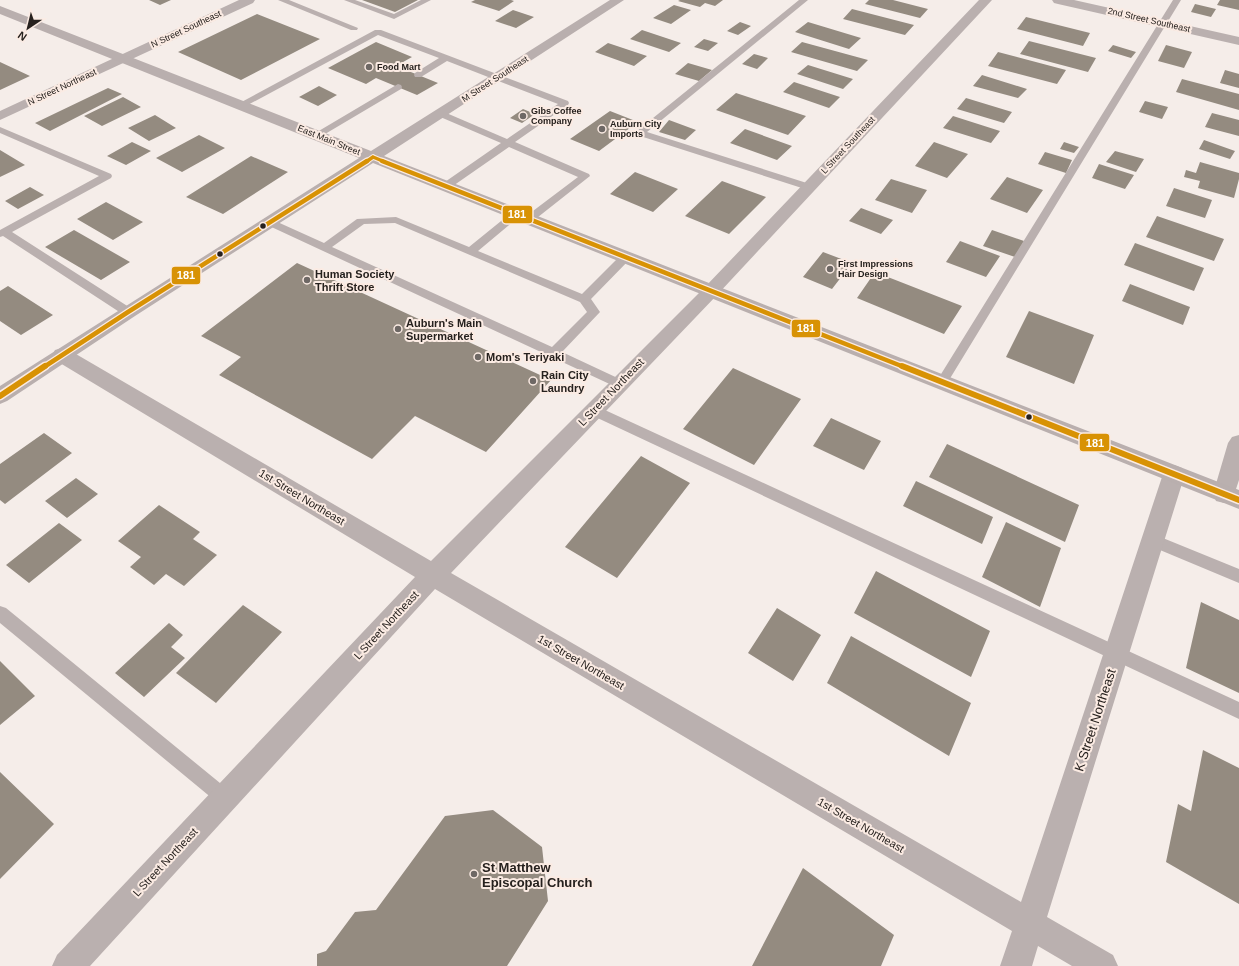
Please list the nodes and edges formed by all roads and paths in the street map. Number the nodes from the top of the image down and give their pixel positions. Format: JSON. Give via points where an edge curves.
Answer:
{"nodes":[{"id":1,"x":249,"y":0,"type":"edge"},
{"id":2,"x":282,"y":0,"type":"edge"},
{"id":3,"x":348,"y":0,"type":"edge"},
{"id":4,"x":427,"y":0,"type":"edge"},
{"id":5,"x":618,"y":0,"type":"edge"},
{"id":6,"x":804,"y":0,"type":"edge"},
{"id":7,"x":986,"y":0,"type":"edge"},
{"id":8,"x":1058,"y":0,"type":"edge"},
{"id":9,"x":1177,"y":0,"type":"edge"},
{"id":10,"x":0,"y":10,"type":"edge"},
{"id":11,"x":1163,"y":24,"type":"junction"},
{"id":12,"x":354,"y":28,"type":"dead end"},
{"id":13,"x":1239,"y":41,"type":"edge"},
{"id":14,"x":123,"y":58,"type":"junction"},
{"id":15,"x":447,"y":58,"type":"junction"},
{"id":16,"x":418,"y":75,"type":"dead end"},
{"id":17,"x":498,"y":77,"type":"junction"},
{"id":18,"x":398,"y":87,"type":"dead end"},
{"id":19,"x":241,"y":105,"type":"junction"},
{"id":20,"x":441,"y":114,"type":"junction"},
{"id":21,"x":0,"y":116,"type":"edge"},
{"id":22,"x":0,"y":130,"type":"edge"},
{"id":23,"x":317,"y":135,"type":"junction"},
{"id":24,"x":508,"y":143,"type":"junction"},
{"id":25,"x":373,"y":157,"type":"junction"},
{"id":26,"x":446,"y":186,"type":"junction"},
{"id":27,"x":809,"y":187,"type":"junction"},
{"id":28,"x":523,"y":216,"type":"junction"},
{"id":29,"x":269,"y":222,"type":"junction"},
{"id":30,"x":2,"y":233,"type":"edge"},
{"id":31,"x":324,"y":248,"type":"junction"},
{"id":32,"x":471,"y":251,"type":"junction"},
{"id":33,"x":626,"y":257,"type":"junction"},
{"id":34,"x":711,"y":291,"type":"junction"},
{"id":35,"x":584,"y":299,"type":"junction"},
{"id":36,"x":128,"y":312,"type":"junction"},
{"id":37,"x":554,"y":353,"type":"junction"},
{"id":38,"x":62,"y":355,"type":"junction"},
{"id":39,"x":942,"y":382,"type":"junction"},
{"id":40,"x":620,"y":384,"type":"junction"},
{"id":41,"x":0,"y":396,"type":"edge"},
{"id":42,"x":594,"y":410,"type":"junction"},
{"id":43,"x":1239,"y":443,"type":"edge"},
{"id":44,"x":1174,"y":474,"type":"junction"},
{"id":45,"x":1232,"y":497,"type":"edge"},
{"id":46,"x":1154,"y":540,"type":"junction"},
{"id":47,"x":432,"y":575,"type":"junction"},
{"id":48,"x":1239,"y":576,"type":"edge"},
{"id":49,"x":0,"y":613,"type":"edge"},
{"id":50,"x":1116,"y":654,"type":"junction"},
{"id":51,"x":1239,"y":711,"type":"edge"},
{"id":52,"x":225,"y":798,"type":"junction"},
{"id":53,"x":1029,"y":924,"type":"junction"},
{"id":54,"x":68,"y":966,"type":"edge"},
{"id":55,"x":1016,"y":966,"type":"edge"},
{"id":56,"x":1102,"y":966,"type":"edge"}],
"edges":[{"from":1,"to":14,"type":"street","name":"N Street Southeast"},
{"from":2,"to":12,"type":"lane"},
{"from":3,"to":4,"type":"lane","via":[[394,17]]},
{"from":5,"to":17,"type":"main road","name":"M Street Southeast"},
{"from":6,"to":27,"type":"lane","via":[[640,133]]},
{"from":7,"to":27,"type":"street","name":"L Street Southeast"},
{"from":8,"to":11,"type":"street","name":"2nd Street Southeast"},
{"from":9,"to":11,"type":"lane"},
{"from":10,"to":14,"type":"main road","name":"East Main Street"},
{"from":11,"to":13,"type":"street","name":"2nd Street Southeast"},
{"from":11,"to":39,"type":"lane"},
{"from":14,"to":19,"type":"main road","name":"East Main Street"},
{"from":14,"to":21,"type":"street","name":"N Street Northeast"},
{"from":15,"to":16,"type":"lane"},
{"from":15,"to":17,"type":"lane"},
{"from":15,"to":19,"type":"lane","via":[[378,32]]},
{"from":17,"to":20,"type":"main road","name":"M Street Southeast"},
{"from":17,"to":24,"type":"lane","via":[[565,103]]},
{"from":18,"to":23,"type":"lane"},
{"from":19,"to":23,"type":"main road","name":"East Main Street"},
{"from":20,"to":24,"type":"lane"},
{"from":20,"to":25,"type":"main road","name":"M Street Southeast"},
{"from":22,"to":30,"type":"lane","via":[[107,176]]},
{"from":23,"to":25,"type":"main road","name":"East Main Street"},
{"from":24,"to":26,"type":"lane"},
{"from":24,"to":28,"type":"lane","via":[[585,176]]},
{"from":25,"to":26,"type":"main road","name":"East Main Street"},
{"from":25,"to":29,"type":"main road","name":"M Street Southeast"},
{"from":26,"to":28,"type":"main road","name":"East Main Street"},
{"from":27,"to":34,"type":"street","name":"L Street Southeast"},
{"from":28,"to":32,"type":"lane"},
{"from":28,"to":33,"type":"main road","name":"East Main Street"},
{"from":29,"to":31,"type":"lane"},
{"from":29,"to":36,"type":"main road","name":"M Street Southeast"},
{"from":30,"to":36,"type":"lane"},
{"from":31,"to":32,"type":"lane","via":[[361,222],[396,220]]},
{"from":31,"to":37,"type":"lane"},
{"from":32,"to":35,"type":"lane"},
{"from":33,"to":34,"type":"main road","name":"East Main Street"},
{"from":33,"to":35,"type":"lane"},
{"from":34,"to":39,"type":"main road","name":"East Main Street"},
{"from":34,"to":40,"type":"street","name":"L Street Northeast"},
{"from":35,"to":37,"type":"lane","via":[[594,312]]},
{"from":36,"to":38,"type":"main road","name":"M Street Southeast"},
{"from":37,"to":40,"type":"lane"},
{"from":38,"to":41,"type":"main road","name":"M Street Southeast"},
{"from":38,"to":47,"type":"street","name":"1st Street Northeast"},
{"from":39,"to":44,"type":"main road","name":"East Main Street"},
{"from":40,"to":42,"type":"street","name":"L Street Northeast"},
{"from":42,"to":47,"type":"street","name":"L Street Northeast"},
{"from":42,"to":50,"type":"lane"},
{"from":43,"to":45,"type":"street"},
{"from":44,"to":45,"type":"main road","name":"East Main Street"},
{"from":44,"to":46,"type":"street","name":"K Street Northeast"},
{"from":46,"to":48,"type":"lane"},
{"from":46,"to":50,"type":"street","name":"K Street Northeast"},
{"from":47,"to":52,"type":"street","name":"L Street Northeast"},
{"from":47,"to":53,"type":"street","name":"1st Street Northeast"},
{"from":49,"to":52,"type":"lane"},
{"from":50,"to":51,"type":"lane"},
{"from":50,"to":53,"type":"street","name":"K Street Northeast"},
{"from":52,"to":54,"type":"street","name":"L Street Northeast"},
{"from":53,"to":55,"type":"street","name":"K Street Northeast"},
{"from":53,"to":56,"type":"street","name":"1st Street Northeast"}]}
